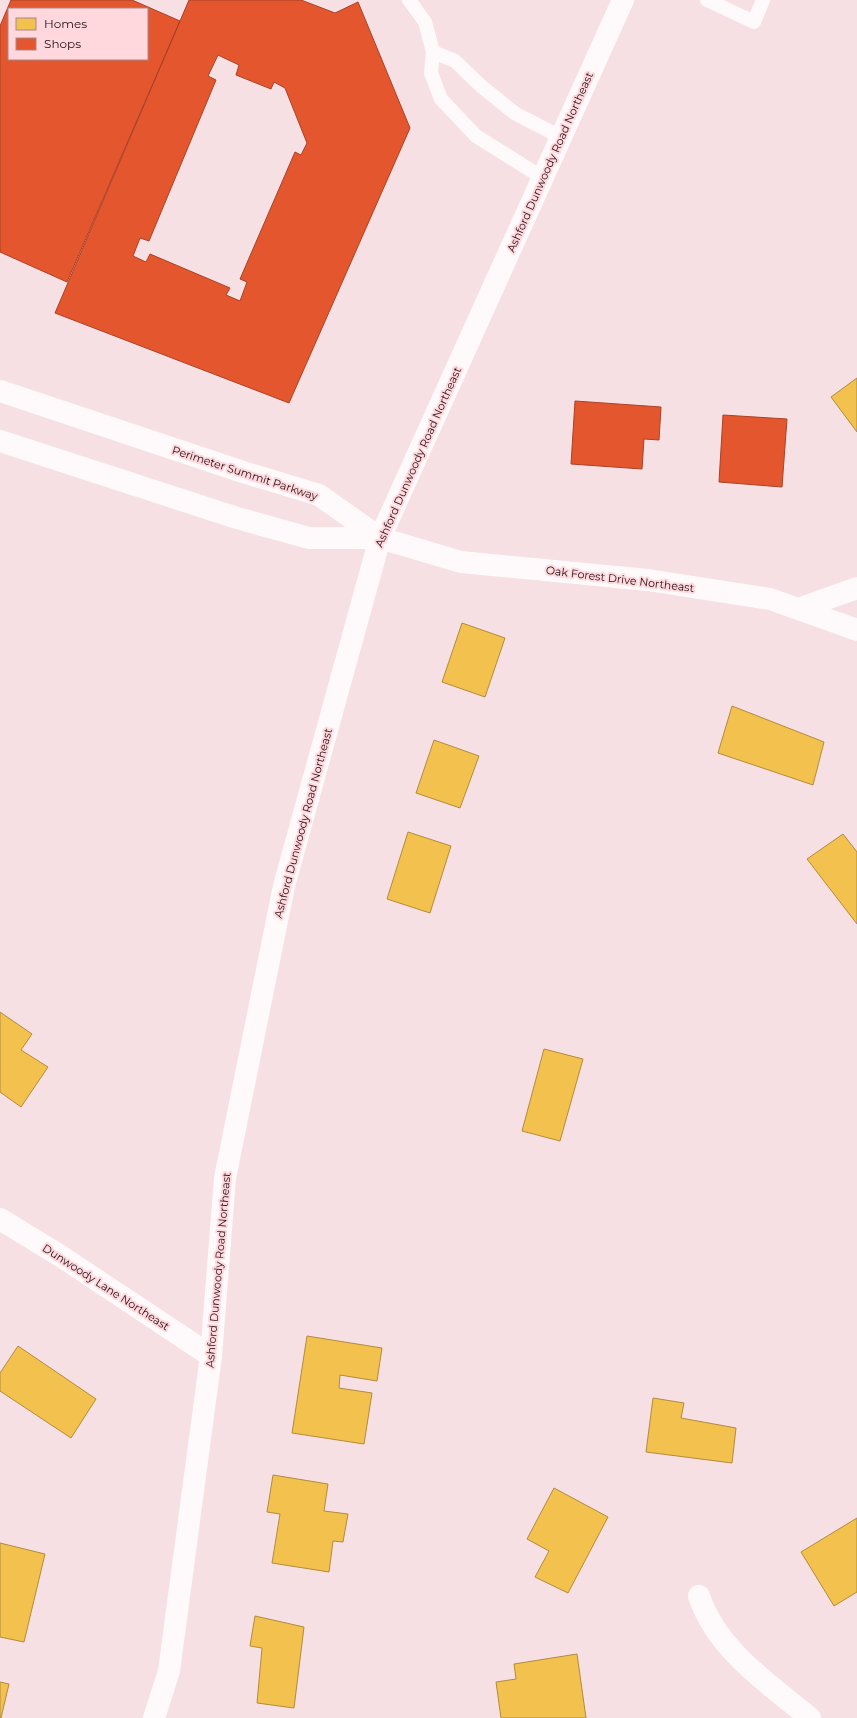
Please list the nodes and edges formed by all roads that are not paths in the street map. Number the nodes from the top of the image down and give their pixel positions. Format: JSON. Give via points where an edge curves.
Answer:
{"nodes":[{"id":1,"x":409,"y":0,"type":"edge"},
{"id":2,"x":623,"y":0,"type":"edge"},
{"id":3,"x":707,"y":0,"type":"edge"},
{"id":4,"x":763,"y":0,"type":"edge"},
{"id":5,"x":433,"y":52,"type":"junction"},
{"id":6,"x":561,"y":137,"type":"junction"},
{"id":7,"x":543,"y":178,"type":"junction"},
{"id":8,"x":0,"y":391,"type":"edge"},
{"id":9,"x":0,"y":441,"type":"edge"},
{"id":10,"x":380,"y":538,"type":"junction"},
{"id":11,"x":857,"y":588,"type":"edge"},
{"id":12,"x":798,"y":609,"type":"junction"},
{"id":13,"x":857,"y":630,"type":"edge"},
{"id":14,"x":0,"y":1219,"type":"edge"},
{"id":15,"x":211,"y":1356,"type":"junction"},
{"id":16,"x":699,"y":1596,"type":"dead end"},
{"id":17,"x":154,"y":1718,"type":"edge"},
{"id":18,"x":810,"y":1718,"type":"edge"}],
"edges":[{"from":1,"to":5,"type":"lane","via":[[425,22]]},
{"from":2,"to":6,"type":"main road","name":"Ashford Dunwoody Road Northeast"},
{"from":3,"to":4,"type":"lane","via":[[754,22]]},
{"from":5,"to":6,"type":"lane","via":[[455,61],[516,114]]},
{"from":5,"to":7,"type":"lane","via":[[431,73],[441,99],[476,136]]},
{"from":6,"to":7,"type":"main road","name":"Ashford Dunwoody Road Northeast"},
{"from":7,"to":10,"type":"main road","name":"Ashford Dunwoody Road Northeast"},
{"from":8,"to":10,"type":"main road","name":"Perimeter Summit Parkway","via":[[319,496]]},
{"from":9,"to":10,"type":"main road","via":[[237,518],[309,538]]},
{"from":10,"to":12,"type":"main road","name":"Oak Forest Drive Northeast","via":[[461,562],[648,580],[770,599]]},
{"from":10,"to":15,"type":"main road","name":"Ashford Dunwoody Road Northeast","via":[[283,893],[225,1178]]},
{"from":11,"to":12,"type":"main road"},
{"from":12,"to":13,"type":"main road","name":"Oak Forest Drive Northeast"},
{"from":14,"to":15,"type":"main road","name":"Dunwoody Lane Northeast"},
{"from":15,"to":17,"type":"main road","name":"Ashford Dunwoody Road Northeast","via":[[169,1671]]},
{"from":16,"to":18,"type":"main road","via":[[717,1634],[733,1652]]}]}
